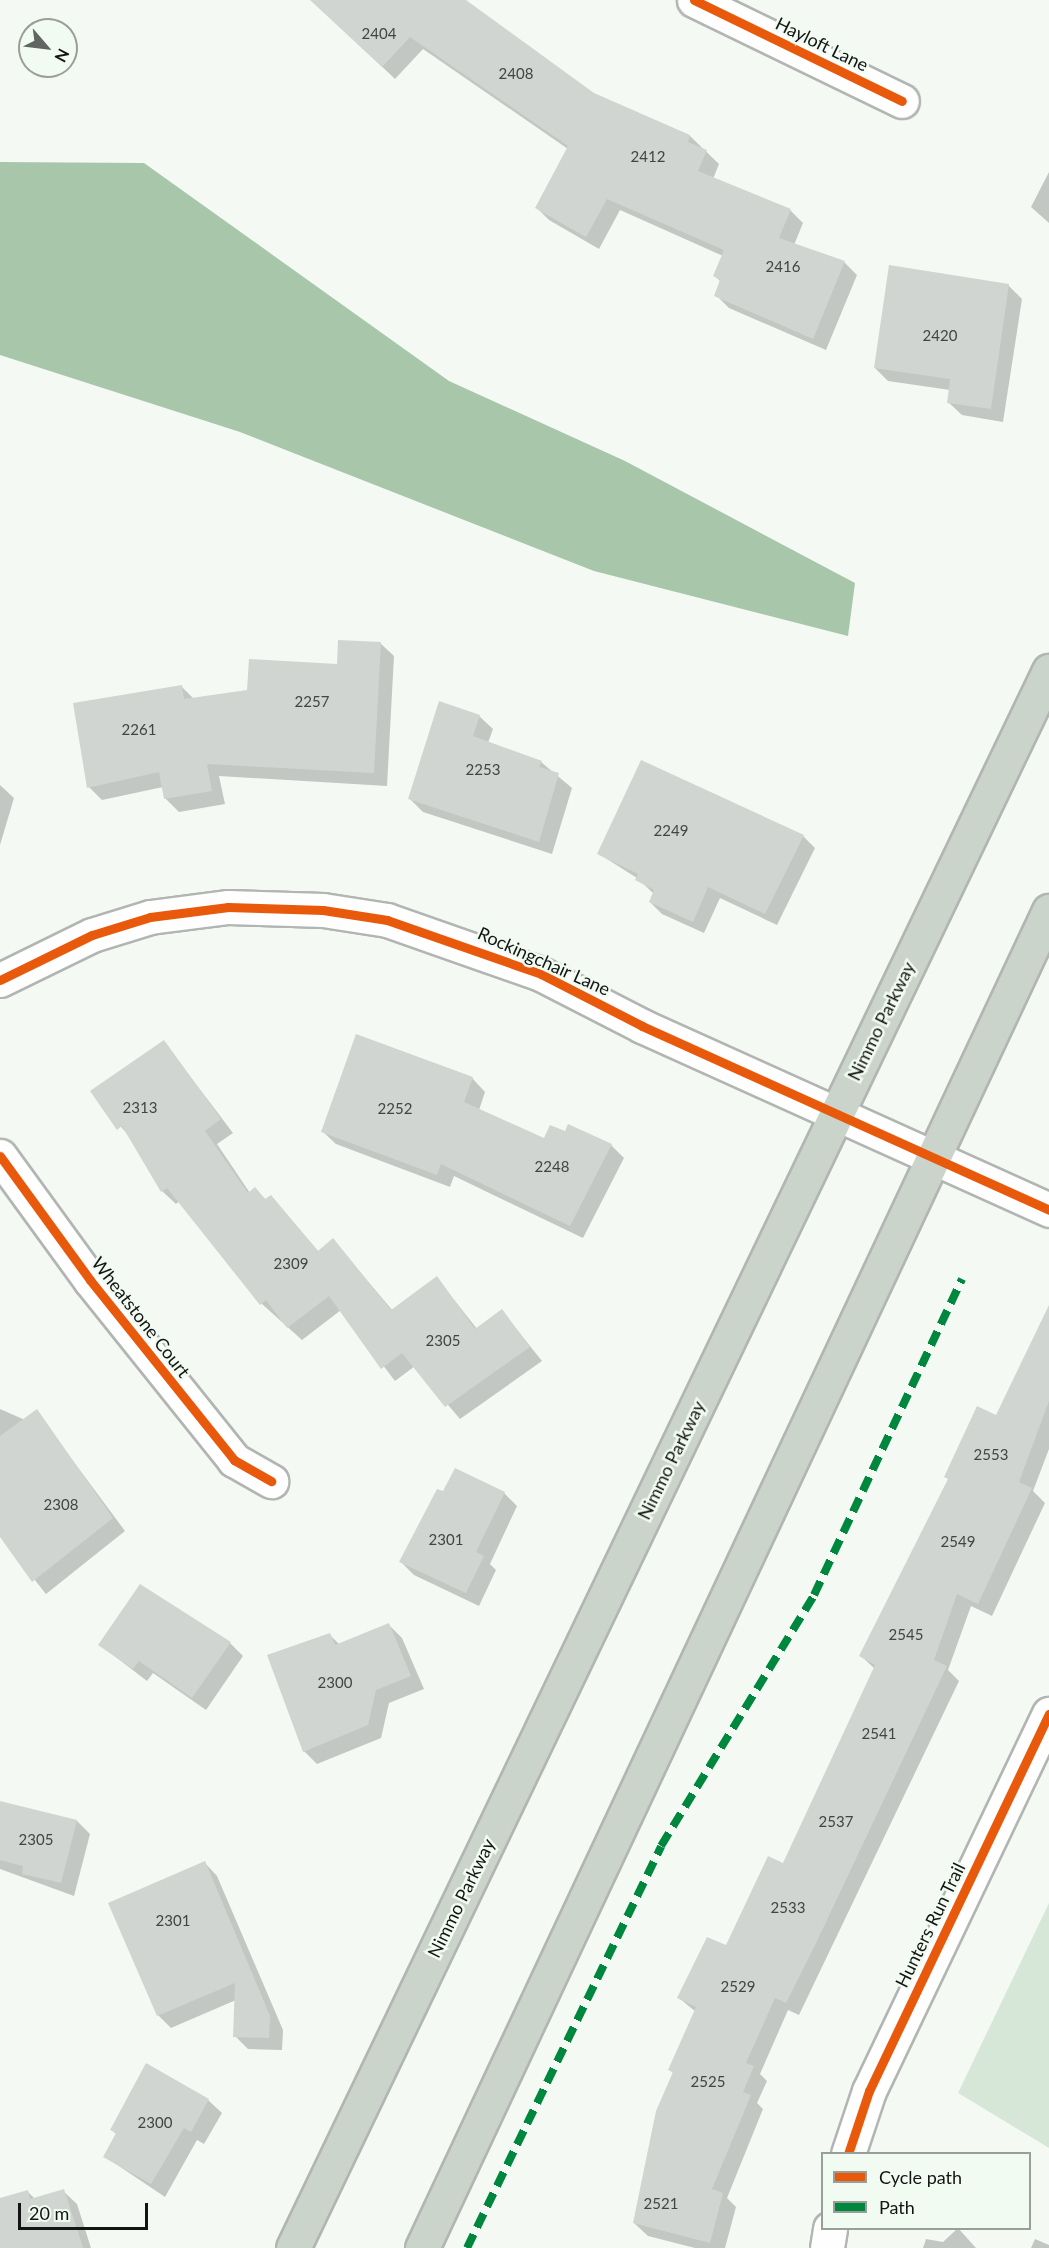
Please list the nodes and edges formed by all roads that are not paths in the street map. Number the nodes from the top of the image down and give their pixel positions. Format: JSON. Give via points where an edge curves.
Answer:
{"nodes":[{"id":1,"x":694,"y":0,"type":"edge"},
{"id":2,"x":902,"y":101,"type":"dead end"},
{"id":3,"x":1049,"y":671,"type":"edge"},
{"id":4,"x":1049,"y":911,"type":"edge"},
{"id":5,"x":0,"y":980,"type":"edge"},
{"id":6,"x":837,"y":1114,"type":"junction"},
{"id":7,"x":0,"y":1156,"type":"edge"},
{"id":8,"x":934,"y":1157,"type":"junction"},
{"id":9,"x":1049,"y":1210,"type":"edge"},
{"id":10,"x":271,"y":1481,"type":"dead end"},
{"id":11,"x":1049,"y":1714,"type":"edge"},
{"id":12,"x":849,"y":2152,"type":"edge"},
{"id":13,"x":830,"y":2230,"type":"edge"},
{"id":14,"x":293,"y":2248,"type":"edge"},
{"id":15,"x":422,"y":2248,"type":"edge"},
{"id":16,"x":827,"y":2248,"type":"edge"}],
"edges":[{"from":1,"to":2,"type":"street","name":"Hayloft Lane"},
{"from":3,"to":6,"type":"highway","name":"Nimmo Parkway"},
{"from":4,"to":8,"type":"highway"},
{"from":5,"to":6,"type":"street","name":"Rockingchair Lane","via":[[92,935],[150,917],[228,907],[334,911],[448,937],[541,974]]},
{"from":6,"to":8,"type":"street","name":"Rockingchair Lane"},
{"from":6,"to":14,"type":"highway","name":"Nimmo Parkway"},
{"from":7,"to":10,"type":"street","name":"Wheatstone Court","via":[[90,1280],[234,1460]]},
{"from":8,"to":9,"type":"street","name":"Rockingchair Lane"},
{"from":8,"to":15,"type":"highway"},
{"from":11,"to":12,"type":"street","name":"Hunters Run Trail","via":[[869,2091]]},
{"from":13,"to":16,"type":"street"}]}
